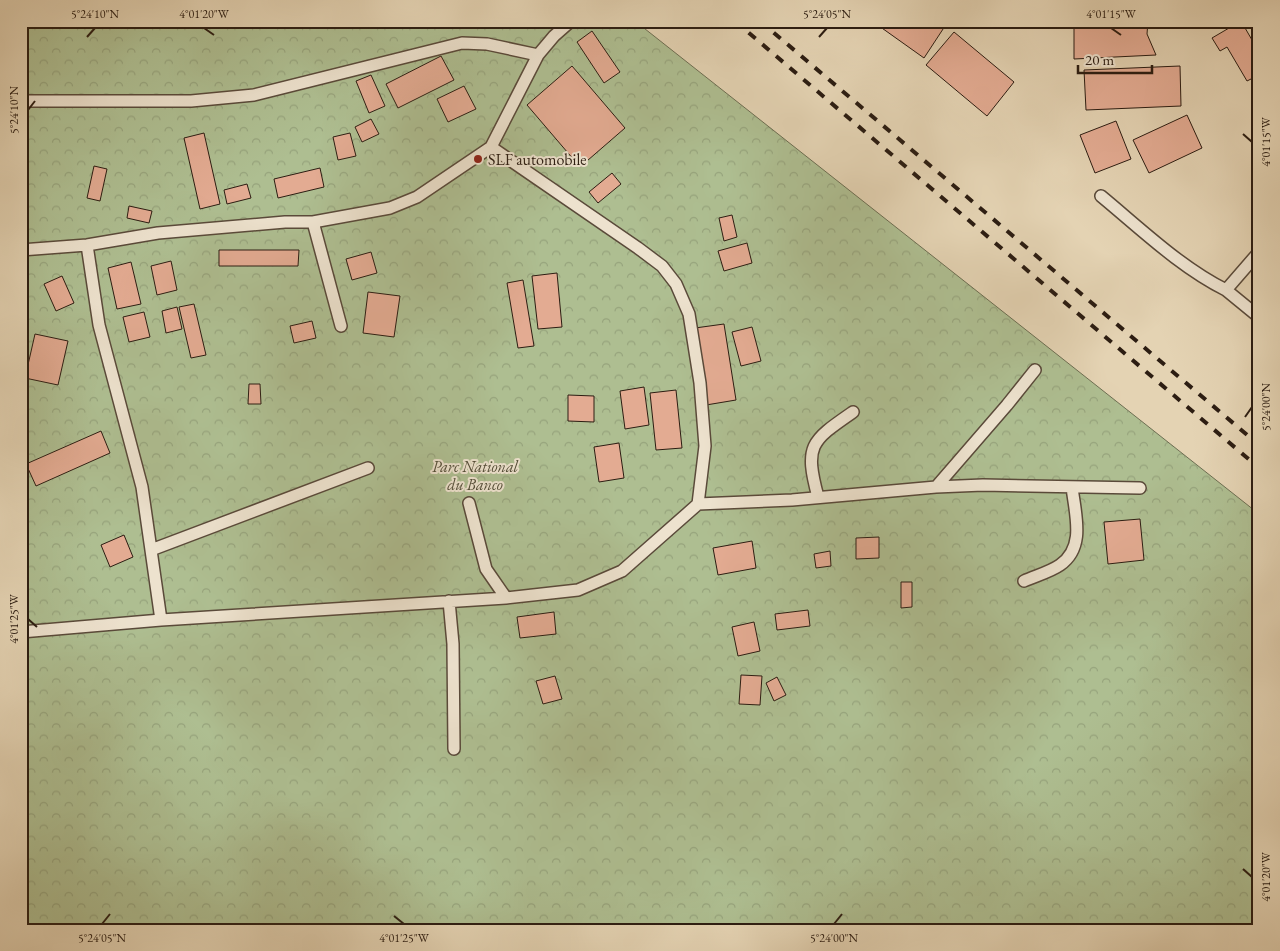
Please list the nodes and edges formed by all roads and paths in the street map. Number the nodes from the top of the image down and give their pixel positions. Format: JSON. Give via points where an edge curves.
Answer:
{"nodes":[{"id":1,"x":571,"y":21,"type":"edge"},
{"id":2,"x":538,"y":55,"type":"junction"},
{"id":3,"x":21,"y":101,"type":"edge"},
{"id":4,"x":490,"y":147,"type":"junction"},
{"id":5,"x":1101,"y":196,"type":"dead end"},
{"id":6,"x":313,"y":222,"type":"junction"},
{"id":7,"x":87,"y":245,"type":"junction"},
{"id":8,"x":21,"y":250,"type":"edge"},
{"id":9,"x":1259,"y":252,"type":"edge"},
{"id":10,"x":1226,"y":290,"type":"junction"},
{"id":11,"x":1259,"y":317,"type":"edge"},
{"id":12,"x":340,"y":326,"type":"dead end"},
{"id":13,"x":1035,"y":370,"type":"dead end"},
{"id":14,"x":853,"y":412,"type":"dead end"},
{"id":15,"x":368,"y":468,"type":"dead end"},
{"id":16,"x":936,"y":487,"type":"junction"},
{"id":17,"x":1072,"y":488,"type":"junction"},
{"id":18,"x":1140,"y":488,"type":"dead end"},
{"id":19,"x":818,"y":497,"type":"junction"},
{"id":20,"x":469,"y":503,"type":"dead end"},
{"id":21,"x":698,"y":504,"type":"junction"},
{"id":22,"x":151,"y":550,"type":"junction"},
{"id":23,"x":1024,"y":581,"type":"dead end"},
{"id":24,"x":506,"y":598,"type":"junction"},
{"id":25,"x":449,"y":602,"type":"junction"},
{"id":26,"x":161,"y":620,"type":"junction"},
{"id":27,"x":21,"y":632,"type":"edge"},
{"id":28,"x":454,"y":749,"type":"dead end"}],
"edges":[{"from":1,"to":2,"type":"lane"},
{"from":2,"to":3,"type":"lane","via":[[487,44],[462,43],[254,95],[191,101]]},
{"from":2,"to":4,"type":"lane"},
{"from":4,"to":6,"type":"lane","via":[[408,201],[390,208]]},
{"from":4,"to":21,"type":"lane","via":[[638,248],[662,266],[676,284],[689,314],[700,383],[706,446]]},
{"from":5,"to":10,"type":"lane","via":[[1181,261]]},
{"from":6,"to":7,"type":"lane","via":[[158,233]]},
{"from":6,"to":12,"type":"lane"},
{"from":7,"to":8,"type":"lane"},
{"from":7,"to":22,"type":"lane","via":[[100,325],[142,487]]},
{"from":9,"to":10,"type":"lane"},
{"from":10,"to":11,"type":"lane"},
{"from":13,"to":16,"type":"lane"},
{"from":14,"to":19,"type":"lane","via":[[824,432],[815,443],[810,457]]},
{"from":15,"to":22,"type":"lane"},
{"from":16,"to":17,"type":"lane"},
{"from":16,"to":19,"type":"lane"},
{"from":17,"to":18,"type":"lane"},
{"from":17,"to":23,"type":"lane","via":[[1078,539],[1073,552],[1060,565]]},
{"from":19,"to":21,"type":"lane"},
{"from":20,"to":24,"type":"lane","via":[[486,570]]},
{"from":21,"to":24,"type":"lane","via":[[622,570],[578,590]]},
{"from":22,"to":26,"type":"lane"},
{"from":24,"to":25,"type":"lane"},
{"from":25,"to":26,"type":"lane"},
{"from":25,"to":28,"type":"lane","via":[[453,644]]},
{"from":26,"to":27,"type":"lane"}]}
